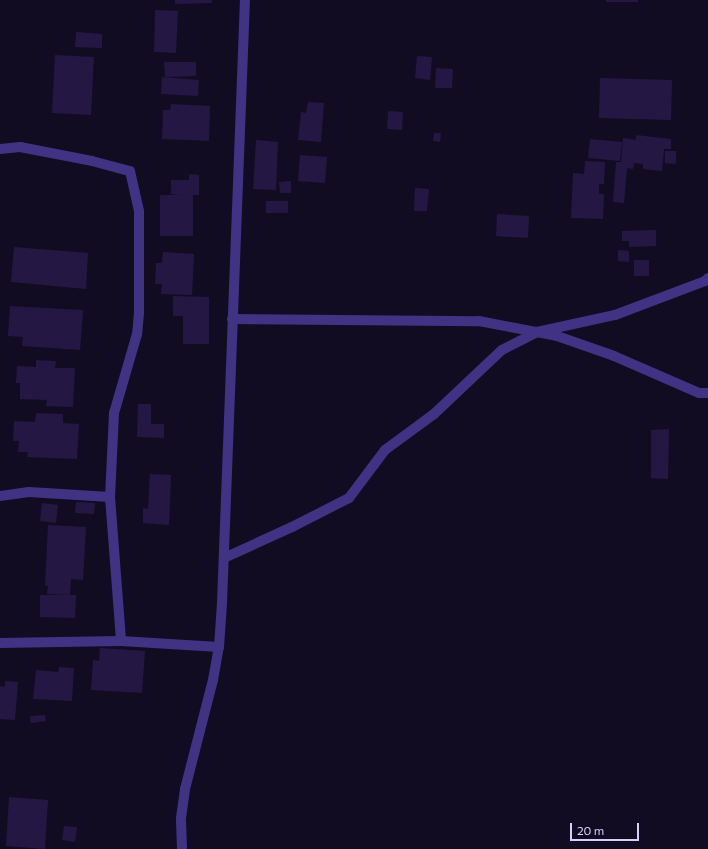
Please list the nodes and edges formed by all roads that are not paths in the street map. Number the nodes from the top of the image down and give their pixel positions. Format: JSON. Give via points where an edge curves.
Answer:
{"nodes":[{"id":1,"x":245,"y":0,"type":"edge"},
{"id":2,"x":0,"y":149,"type":"edge"},
{"id":3,"x":708,"y":278,"type":"edge"},
{"id":4,"x":232,"y":319,"type":"junction"},
{"id":5,"x":537,"y":332,"type":"junction"},
{"id":6,"x":708,"y":393,"type":"edge"},
{"id":7,"x":0,"y":496,"type":"edge"},
{"id":8,"x":110,"y":497,"type":"junction"},
{"id":9,"x":224,"y":558,"type":"junction"},
{"id":10,"x":121,"y":641,"type":"junction"},
{"id":11,"x":0,"y":643,"type":"edge"},
{"id":12,"x":219,"y":647,"type":"junction"},
{"id":13,"x":182,"y":849,"type":"edge"}],
"edges":[{"from":1,"to":4,"type":"street"},
{"from":2,"to":8,"type":"street","via":[[20,148],[92,161],[130,171],[139,211],[139,313],[137,334],[114,414]]},
{"from":3,"to":5,"type":"street","via":[[615,314]]},
{"from":4,"to":5,"type":"street","via":[[479,321]]},
{"from":4,"to":9,"type":"street"},
{"from":5,"to":6,"type":"street","via":[[557,336],[614,356],[699,393]]},
{"from":5,"to":9,"type":"street","via":[[502,350],[434,414],[385,450],[349,498]]},
{"from":7,"to":8,"type":"street","via":[[29,492]]},
{"from":8,"to":10,"type":"street"},
{"from":9,"to":12,"type":"street"},
{"from":10,"to":11,"type":"street"},
{"from":10,"to":12,"type":"street"},
{"from":12,"to":13,"type":"street","via":[[185,789],[181,818]]}]}
